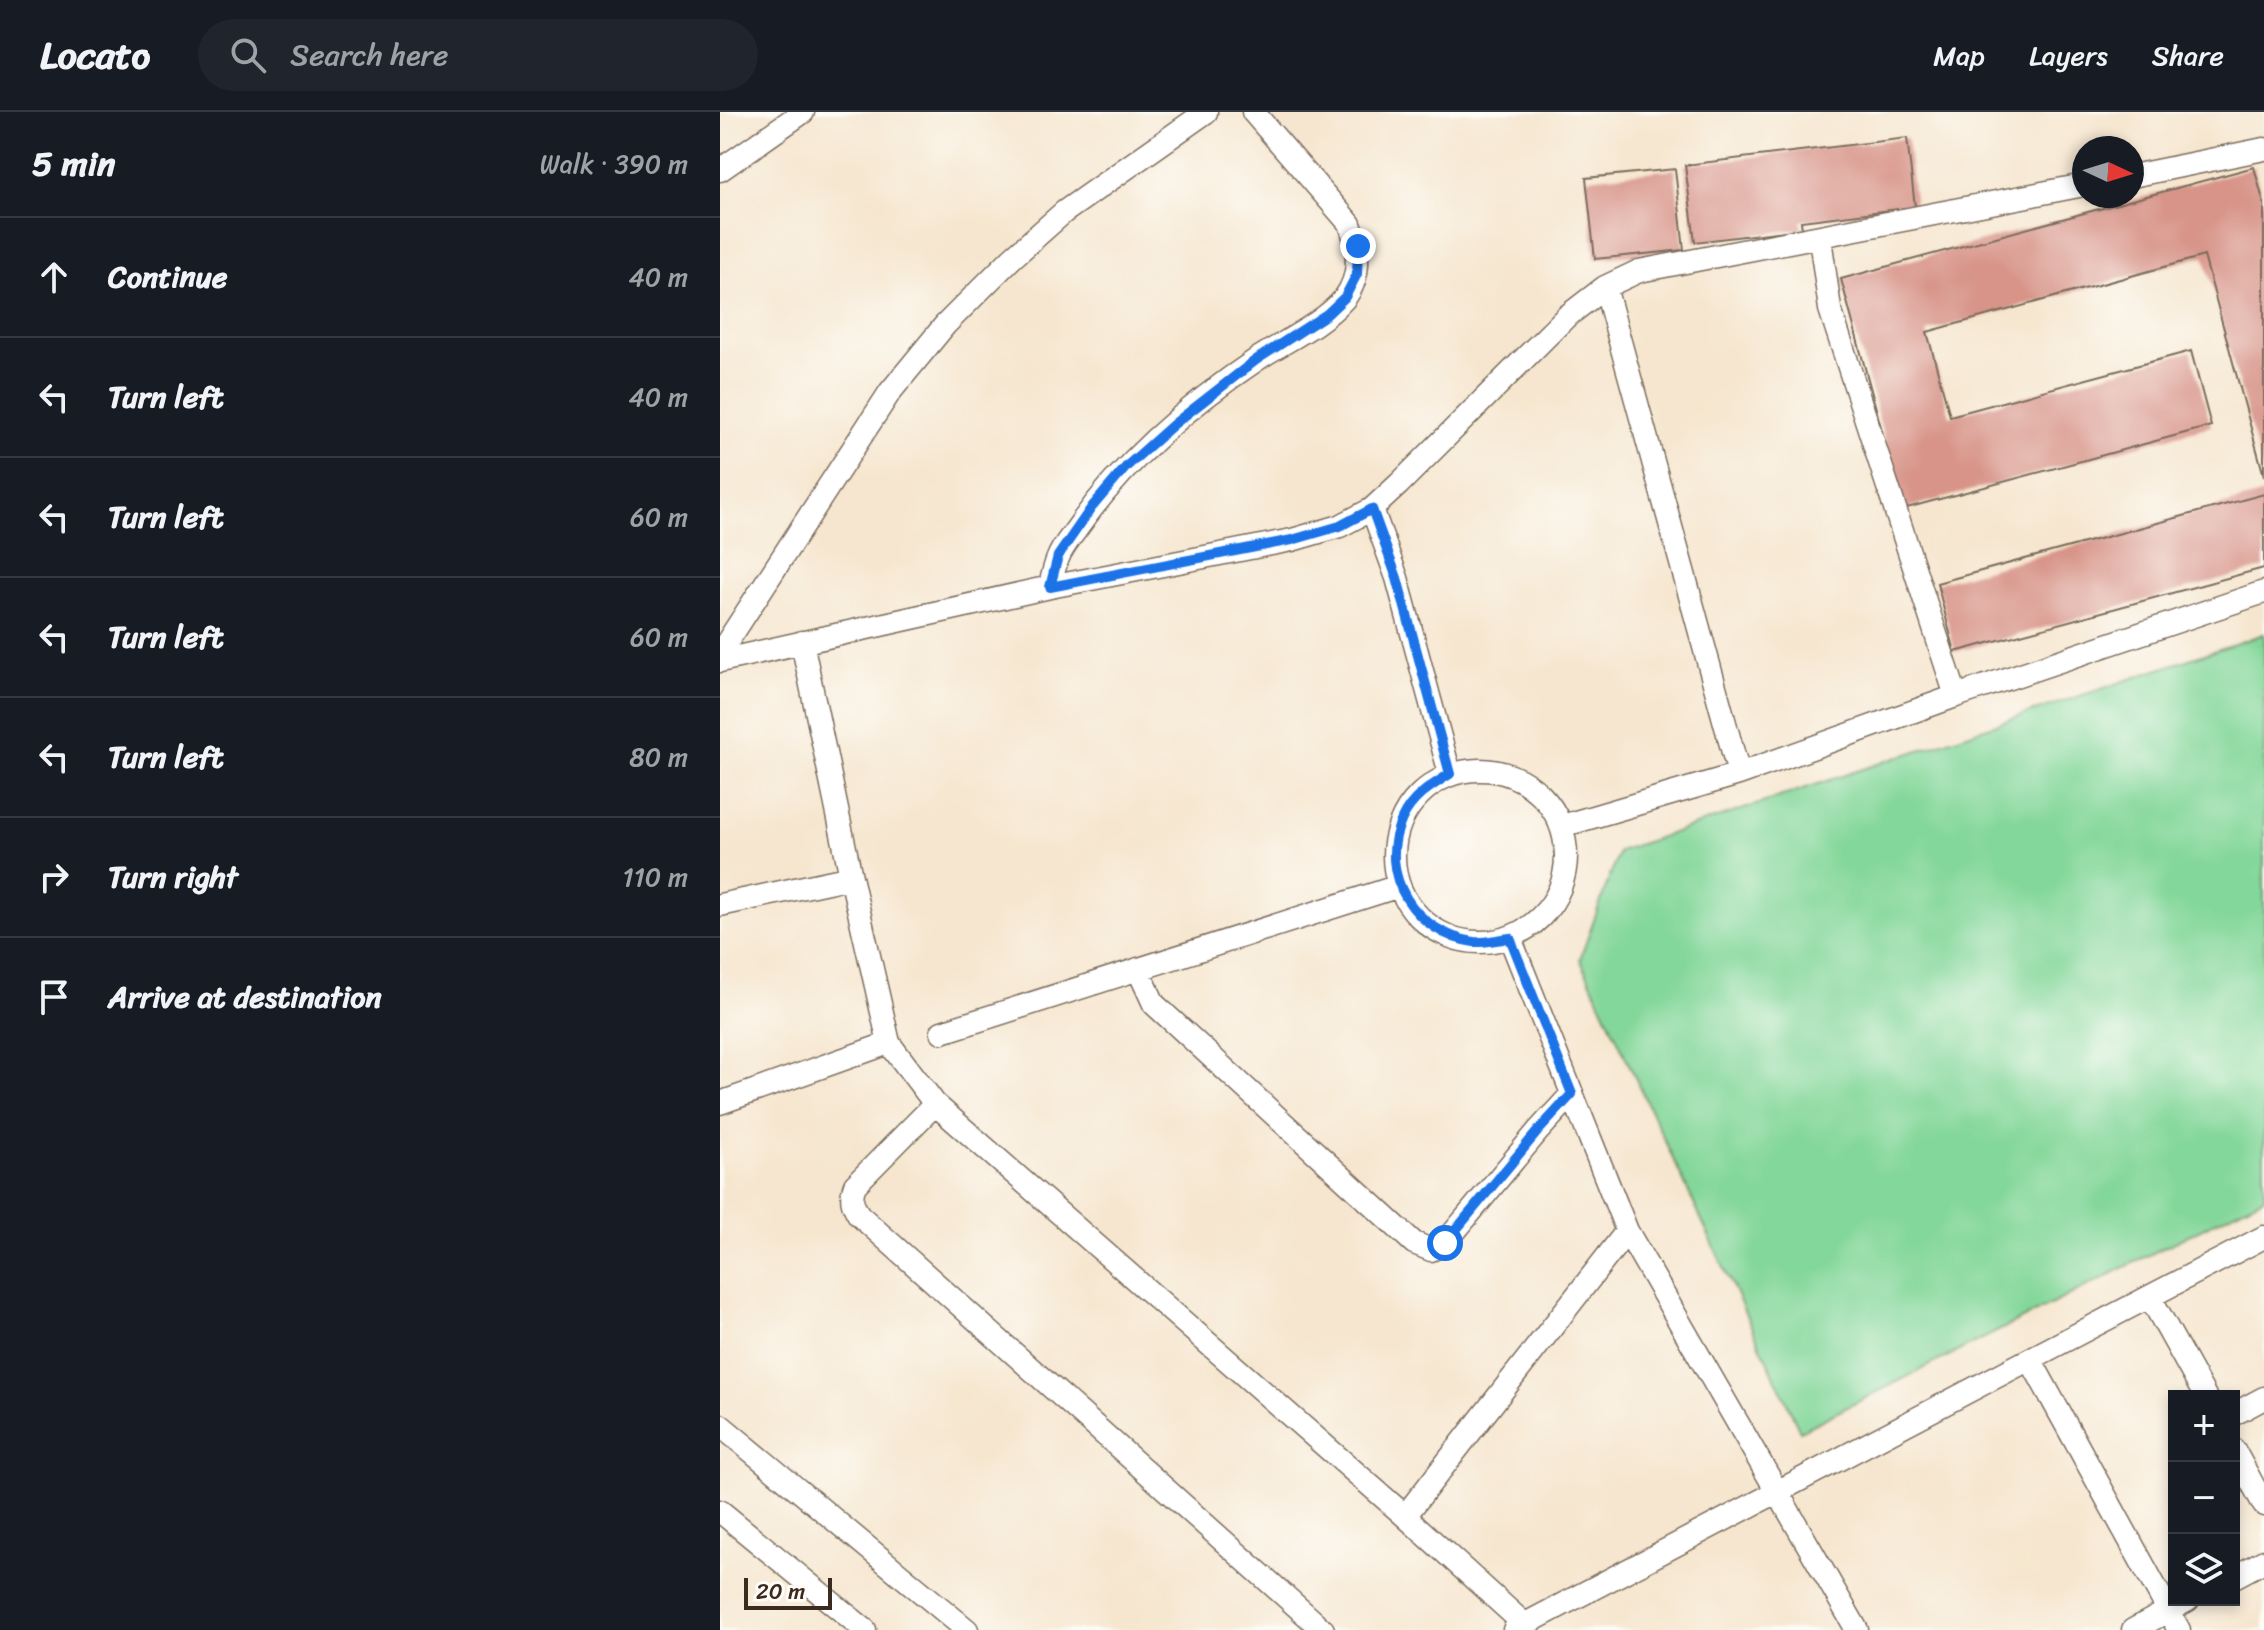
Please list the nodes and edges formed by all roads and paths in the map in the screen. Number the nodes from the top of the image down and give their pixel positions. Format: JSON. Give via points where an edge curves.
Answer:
{"nodes":[{"id":1,"x":803,"y":112,"type":"edge"},
{"id":2,"x":1206,"y":112,"type":"edge"},
{"id":3,"x":1253,"y":112,"type":"edge"},
{"id":4,"x":2264,"y":149,"type":"edge"},
{"id":5,"x":720,"y":170,"type":"edge"},
{"id":6,"x":2144,"y":174,"type":"edge"},
{"id":7,"x":2072,"y":187,"type":"edge"},
{"id":8,"x":1820,"y":238,"type":"junction"},
{"id":9,"x":1605,"y":287,"type":"junction"},
{"id":10,"x":1372,"y":509,"type":"junction"},
{"id":11,"x":1050,"y":587,"type":"junction"},
{"id":12,"x":2264,"y":592,"type":"edge"},
{"id":13,"x":802,"y":642,"type":"junction"},
{"id":14,"x":720,"y":653,"type":"edge"},
{"id":15,"x":720,"y":661,"type":"edge"},
{"id":16,"x":1956,"y":696,"type":"junction"},
{"id":17,"x":1450,"y":774,"type":"junction"},
{"id":18,"x":1739,"y":774,"type":"junction"},
{"id":19,"x":1562,"y":826,"type":"junction"},
{"id":20,"x":851,"y":877,"type":"junction"},
{"id":21,"x":1399,"y":886,"type":"junction"},
{"id":22,"x":720,"y":905,"type":"edge"},
{"id":23,"x":1510,"y":938,"type":"junction"},
{"id":24,"x":1138,"y":969,"type":"junction"},
{"id":25,"x":942,"y":1032,"type":"dead end"},
{"id":26,"x":889,"y":1043,"type":"junction"},
{"id":27,"x":1572,"y":1094,"type":"junction"},
{"id":28,"x":720,"y":1103,"type":"edge"},
{"id":29,"x":935,"y":1104,"type":"junction"},
{"id":30,"x":1627,"y":1231,"type":"junction"},
{"id":31,"x":2264,"y":1237,"type":"edge"},
{"id":32,"x":2150,"y":1297,"type":"junction"},
{"id":33,"x":2030,"y":1359,"type":"junction"},
{"id":34,"x":2202,"y":1390,"type":"edge"},
{"id":35,"x":2264,"y":1398,"type":"edge"},
{"id":36,"x":2240,"y":1411,"type":"edge"},
{"id":37,"x":720,"y":1425,"type":"edge"},
{"id":38,"x":2240,"y":1461,"type":"edge"},
{"id":39,"x":1777,"y":1493,"type":"junction"},
{"id":40,"x":2264,"y":1505,"type":"edge"},
{"id":41,"x":720,"y":1511,"type":"edge"},
{"id":42,"x":1405,"y":1516,"type":"junction"},
{"id":43,"x":2264,"y":1561,"type":"edge"},
{"id":44,"x":2240,"y":1574,"type":"edge"},
{"id":45,"x":2173,"y":1620,"type":"edge"},
{"id":46,"x":1519,"y":1627,"type":"edge"},
{"id":47,"x":865,"y":1630,"type":"edge"},
{"id":48,"x":967,"y":1630,"type":"edge"},
{"id":49,"x":1323,"y":1630,"type":"edge"},
{"id":50,"x":1857,"y":1630,"type":"edge"},
{"id":51,"x":2133,"y":1630,"type":"edge"}],
"edges":[{"from":1,"to":5,"type":"street"},
{"from":2,"to":14,"type":"street","via":[[1064,212],[945,325],[890,392]]},
{"from":3,"to":11,"type":"street","via":[[1350,224],[1358,246],[1357,274],[1345,297],[1327,314],[1256,360],[1127,466],[1058,556]]},
{"from":4,"to":6,"type":"street"},
{"from":7,"to":8,"type":"street"},
{"from":8,"to":9,"type":"street","via":[[1639,271]]},
{"from":8,"to":16,"type":"street","via":[[1830,309]]},
{"from":9,"to":10,"type":"street","via":[[1566,317]]},
{"from":9,"to":18,"type":"street"},
{"from":10,"to":11,"type":"street","via":[[1340,526],[1292,540]]},
{"from":10,"to":17,"type":"street","via":[[1397,578]]},
{"from":11,"to":13,"type":"street"},
{"from":12,"to":16,"type":"street"},
{"from":13,"to":15,"type":"street"},
{"from":13,"to":20,"type":"street"},
{"from":16,"to":18,"type":"street"},
{"from":17,"to":19,"type":"street","via":[[1484,769],[1517,777],[1544,797]]},
{"from":17,"to":21,"type":"street","via":[[1422,791],[1402,819],[1393,852]]},
{"from":18,"to":19,"type":"street"},
{"from":19,"to":23,"type":"street","via":[[1567,859],[1559,893],[1539,920]]},
{"from":20,"to":22,"type":"street"},
{"from":20,"to":26,"type":"street"},
{"from":21,"to":23,"type":"street","via":[[1417,915],[1444,935],[1476,943]]},
{"from":21,"to":24,"type":"street"},
{"from":23,"to":27,"type":"street"},
{"from":24,"to":25,"type":"street"},
{"from":24,"to":27,"type":"street","via":[[1154,1004],[1414,1243],[1431,1250],[1445,1243]]},
{"from":26,"to":28,"type":"street"},
{"from":26,"to":29,"type":"street"},
{"from":27,"to":30,"type":"street"},
{"from":29,"to":42,"type":"street"},
{"from":29,"to":49,"type":"street","via":[[855,1185],[852,1205],[859,1215]]},
{"from":30,"to":39,"type":"street"},
{"from":30,"to":42,"type":"street"},
{"from":31,"to":32,"type":"street"},
{"from":32,"to":33,"type":"street"},
{"from":32,"to":34,"type":"street"},
{"from":33,"to":39,"type":"street"},
{"from":33,"to":45,"type":"street"},
{"from":35,"to":36,"type":"street"},
{"from":37,"to":48,"type":"street"},
{"from":38,"to":40,"type":"street"},
{"from":39,"to":46,"type":"street"},
{"from":39,"to":50,"type":"street"},
{"from":41,"to":47,"type":"street"},
{"from":42,"to":46,"type":"street"},
{"from":43,"to":44,"type":"street"},
{"from":45,"to":51,"type":"street"}]}
